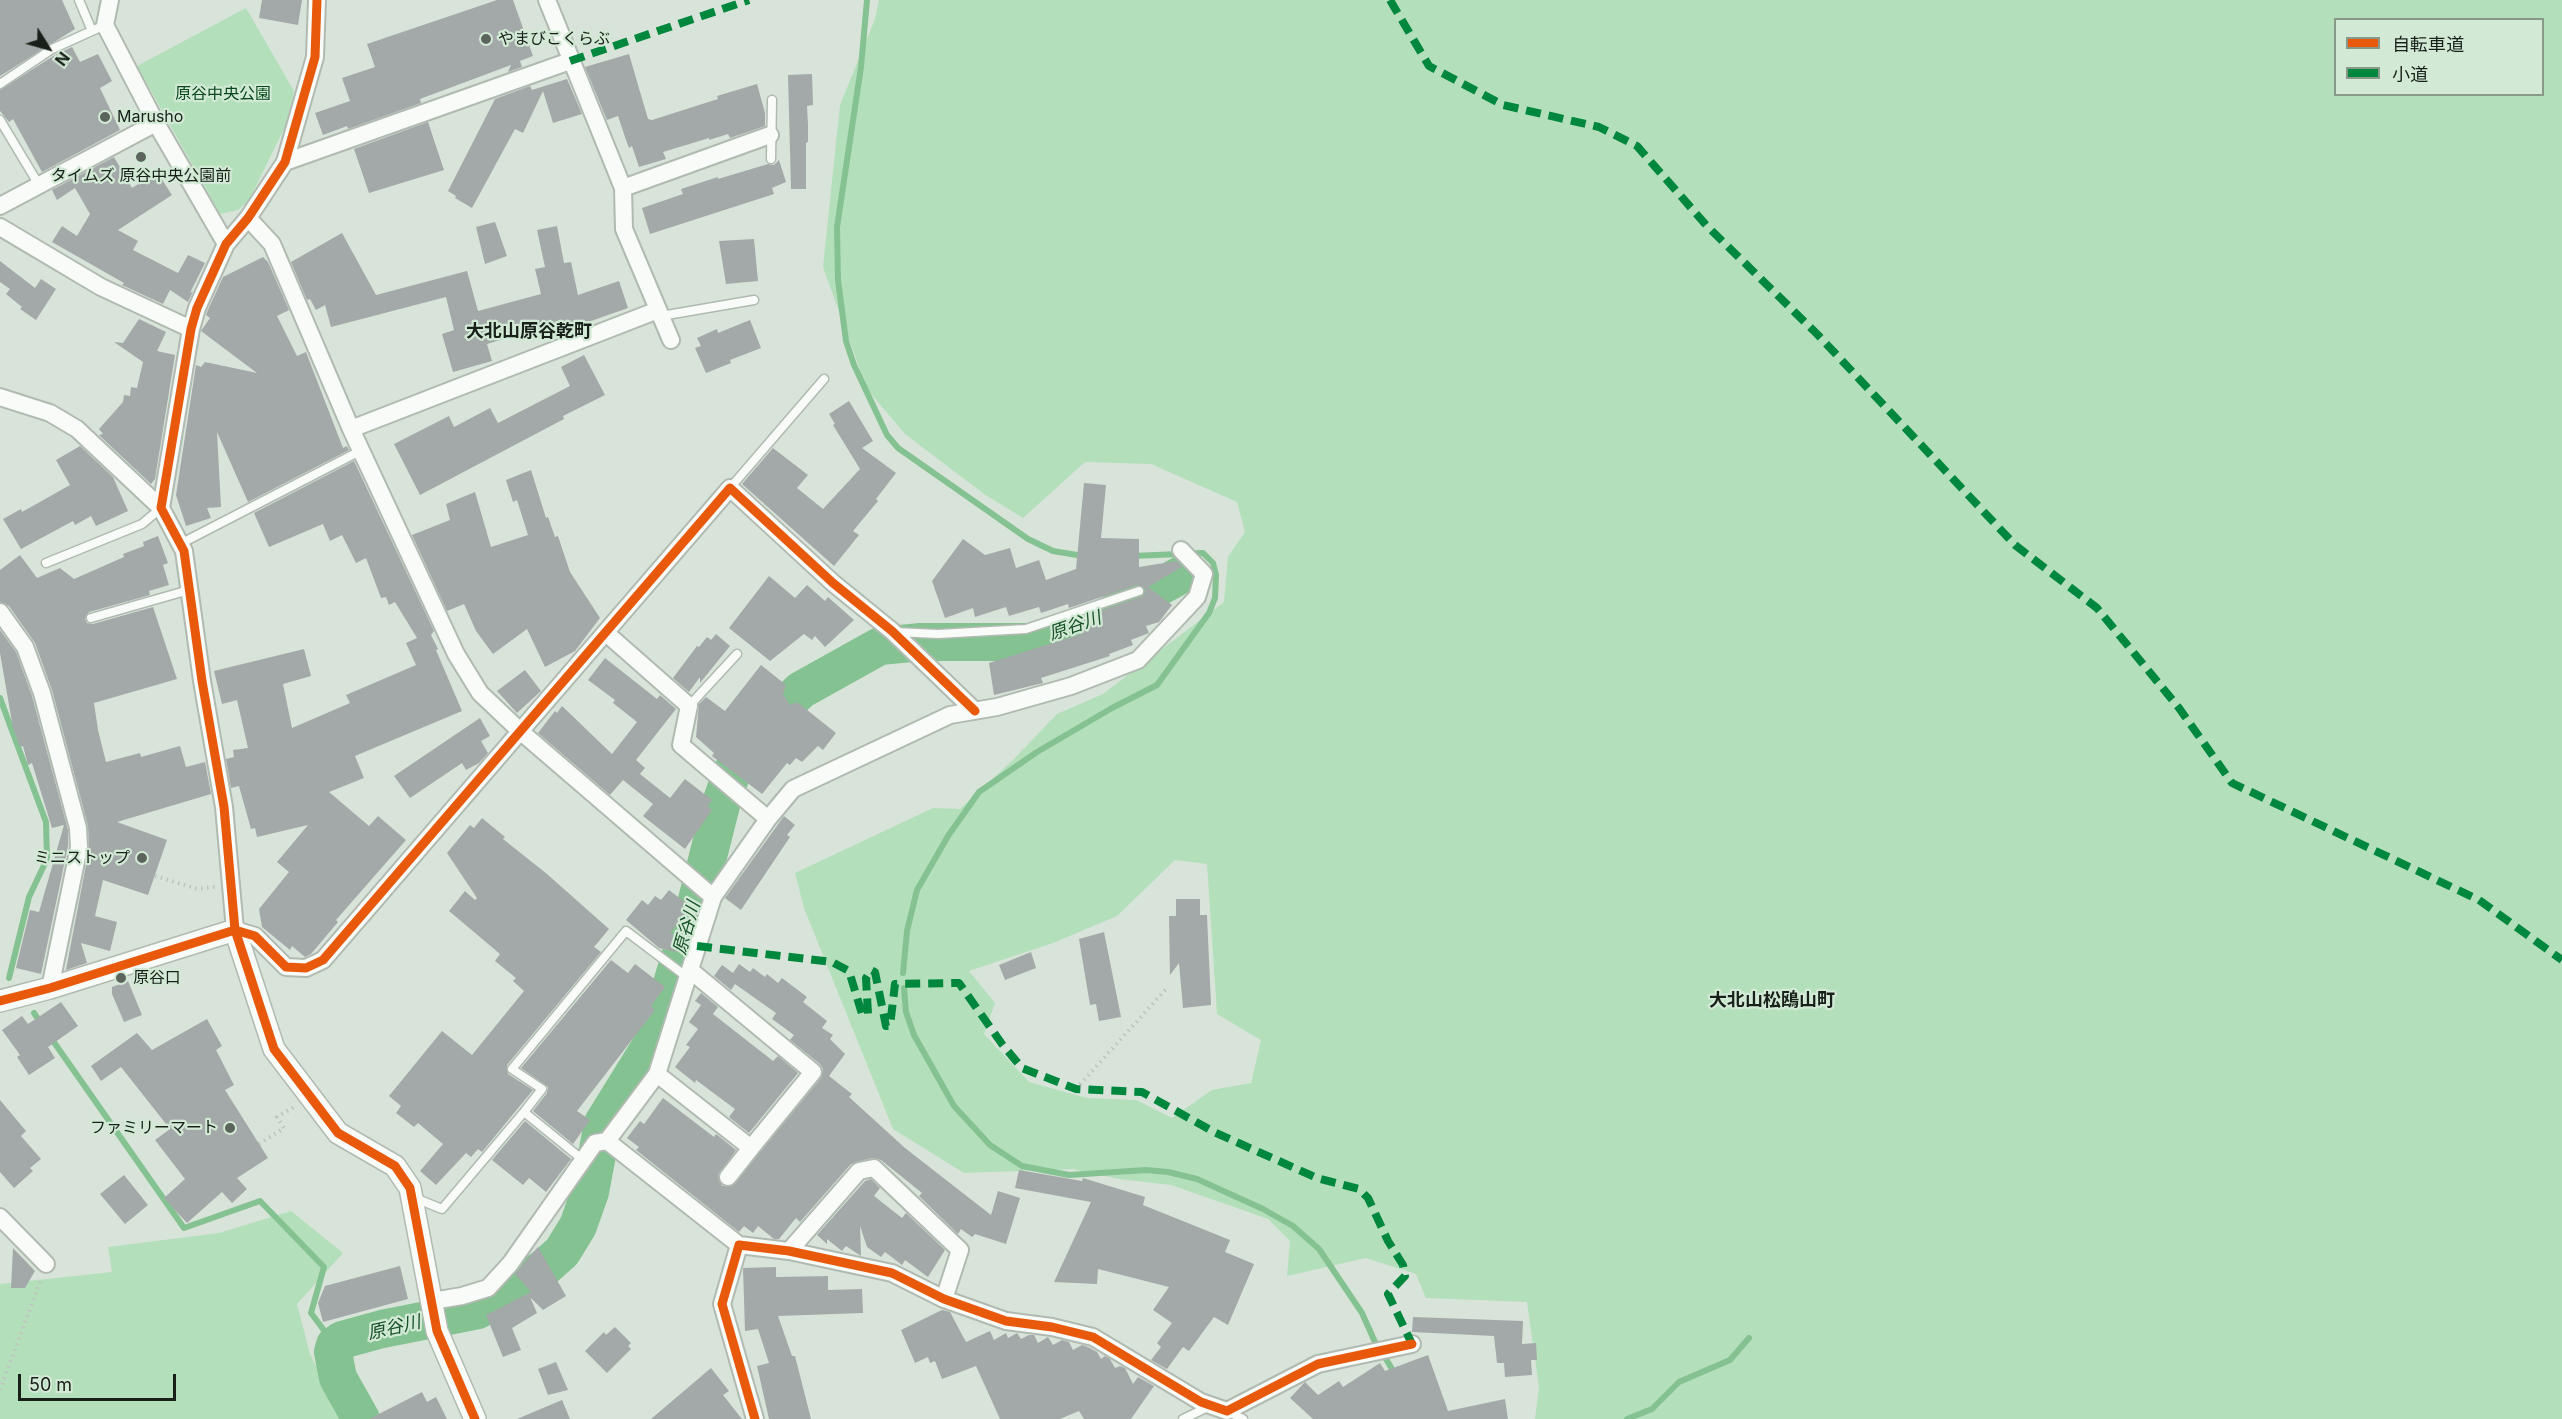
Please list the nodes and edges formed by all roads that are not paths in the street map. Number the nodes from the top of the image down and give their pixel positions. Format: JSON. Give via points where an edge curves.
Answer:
{"nodes":[{"id":1,"x":79,"y":0,"type":"edge"},
{"id":2,"x":110,"y":0,"type":"edge"},
{"id":3,"x":317,"y":0,"type":"edge"},
{"id":4,"x":547,"y":0,"type":"edge"},
{"id":5,"x":99,"y":28,"type":"junction"},
{"id":6,"x":570,"y":61,"type":"junction"},
{"id":7,"x":0,"y":84,"type":"edge"},
{"id":8,"x":772,"y":100,"type":"dead end"},
{"id":9,"x":0,"y":120,"type":"edge"},
{"id":10,"x":156,"y":123,"type":"junction"},
{"id":11,"x":770,"y":135,"type":"junction"},
{"id":12,"x":771,"y":159,"type":"dead end"},
{"id":13,"x":285,"y":162,"type":"junction"},
{"id":14,"x":39,"y":185,"type":"junction"},
{"id":15,"x":623,"y":188,"type":"junction"},
{"id":16,"x":0,"y":206,"type":"edge"},
{"id":17,"x":248,"y":218,"type":"junction"},
{"id":18,"x":0,"y":227,"type":"edge"},
{"id":19,"x":226,"y":244,"type":"junction"},
{"id":20,"x":754,"y":300,"type":"dead end"},
{"id":21,"x":660,"y":313,"type":"junction"},
{"id":22,"x":191,"y":329,"type":"junction"},
{"id":23,"x":671,"y":340,"type":"dead end"},
{"id":24,"x":824,"y":379,"type":"dead end"},
{"id":25,"x":0,"y":397,"type":"edge"},
{"id":26,"x":351,"y":429,"type":"junction"},
{"id":27,"x":362,"y":449,"type":"junction"},
{"id":28,"x":730,"y":488,"type":"junction"},
{"id":29,"x":161,"y":508,"type":"junction"},
{"id":30,"x":180,"y":544,"type":"junction"},
{"id":31,"x":1181,"y":550,"type":"dead end"},
{"id":32,"x":46,"y":563,"type":"dead end"},
{"id":33,"x":189,"y":590,"type":"junction"},
{"id":34,"x":1139,"y":591,"type":"dead end"},
{"id":35,"x":0,"y":612,"type":"edge"},
{"id":36,"x":91,"y":618,"type":"dead end"},
{"id":37,"x":892,"y":631,"type":"junction"},
{"id":38,"x":606,"y":633,"type":"junction"},
{"id":39,"x":737,"y":654,"type":"dead end"},
{"id":40,"x":689,"y":706,"type":"junction"},
{"id":41,"x":975,"y":711,"type":"junction"},
{"id":42,"x":520,"y":731,"type":"junction"},
{"id":43,"x":768,"y":819,"type":"junction"},
{"id":44,"x":713,"y":897,"type":"junction"},
{"id":45,"x":235,"y":930,"type":"junction"},
{"id":46,"x":689,"y":973,"type":"junction"},
{"id":47,"x":50,"y":988,"type":"junction"},
{"id":48,"x":0,"y":1001,"type":"edge"},
{"id":49,"x":657,"y":1074,"type":"junction"},
{"id":50,"x":524,"y":1112,"type":"junction"},
{"id":51,"x":607,"y":1141,"type":"junction"},
{"id":52,"x":751,"y":1148,"type":"junction"},
{"id":53,"x":584,"y":1161,"type":"junction"},
{"id":54,"x":728,"y":1177,"type":"dead end"},
{"id":55,"x":411,"y":1196,"type":"junction"},
{"id":56,"x":0,"y":1217,"type":"edge"},
{"id":57,"x":739,"y":1245,"type":"junction"},
{"id":58,"x":789,"y":1251,"type":"junction"},
{"id":59,"x":46,"y":1264,"type":"road end"},
{"id":60,"x":944,"y":1299,"type":"junction"},
{"id":61,"x":432,"y":1302,"type":"junction"},
{"id":62,"x":1412,"y":1344,"type":"dead end"},
{"id":63,"x":1210,"y":1406,"type":"junction"},
{"id":64,"x":1227,"y":1411,"type":"junction"},
{"id":65,"x":475,"y":1418,"type":"edge"},
{"id":66,"x":755,"y":1419,"type":"edge"},
{"id":67,"x":1183,"y":1419,"type":"edge"},
{"id":68,"x":1243,"y":1419,"type":"edge"}],
"edges":[{"from":1,"to":5,"type":"lane"},
{"from":2,"to":5,"type":"street"},
{"from":3,"to":13,"type":"street","via":[[315,57]]},
{"from":4,"to":6,"type":"street"},
{"from":5,"to":7,"type":"lane","via":[[52,49]]},
{"from":5,"to":10,"type":"street"},
{"from":6,"to":13,"type":"street"},
{"from":6,"to":15,"type":"street"},
{"from":8,"to":11,"type":"lane"},
{"from":9,"to":14,"type":"lane"},
{"from":10,"to":14,"type":"street"},
{"from":10,"to":19,"type":"street"},
{"from":11,"to":12,"type":"lane"},
{"from":11,"to":15,"type":"street"},
{"from":13,"to":17,"type":"street"},
{"from":14,"to":16,"type":"street"},
{"from":15,"to":21,"type":"street","via":[[624,228]]},
{"from":17,"to":19,"type":"street"},
{"from":17,"to":26,"type":"street","via":[[272,244]]},
{"from":18,"to":22,"type":"street","via":[[101,286]]},
{"from":19,"to":22,"type":"street"},
{"from":20,"to":21,"type":"lane"},
{"from":21,"to":23,"type":"street"},
{"from":21,"to":26,"type":"street"},
{"from":22,"to":29,"type":"street"},
{"from":24,"to":28,"type":"lane"},
{"from":25,"to":29,"type":"street","via":[[50,413],[77,429]]},
{"from":26,"to":27,"type":"street"},
{"from":27,"to":30,"type":"lane"},
{"from":27,"to":42,"type":"street","via":[[456,654],[480,693]]},
{"from":28,"to":37,"type":"street","via":[[833,583]]},
{"from":28,"to":38,"type":"street"},
{"from":29,"to":30,"type":"street"},
{"from":29,"to":32,"type":"lane","via":[[142,524]]},
{"from":30,"to":33,"type":"street"},
{"from":31,"to":41,"type":"street","via":[[1204,574],[1197,597],[1138,660],[1071,686]]},
{"from":33,"to":36,"type":"lane"},
{"from":33,"to":45,"type":"street","via":[[224,807]]},
{"from":34,"to":37,"type":"lane","via":[[1026,629],[938,634]]},
{"from":35,"to":47,"type":"street","via":[[25,647],[78,828],[79,847]]},
{"from":37,"to":41,"type":"street"},
{"from":38,"to":40,"type":"street"},
{"from":38,"to":42,"type":"street"},
{"from":39,"to":40,"type":"lane"},
{"from":40,"to":43,"type":"street","via":[[681,745]]},
{"from":41,"to":43,"type":"street","via":[[950,715],[793,789]]},
{"from":42,"to":44,"type":"street"},
{"from":42,"to":45,"type":"street","via":[[322,960],[306,968],[286,967],[255,936]]},
{"from":43,"to":44,"type":"street"},
{"from":44,"to":46,"type":"street"},
{"from":45,"to":47,"type":"street"},
{"from":45,"to":55,"type":"street","via":[[274,1048],[338,1133],[395,1166]]},
{"from":46,"to":49,"type":"street"},
{"from":46,"to":50,"type":"lane","via":[[626,931],[512,1069],[542,1089]]},
{"from":46,"to":52,"type":"street","via":[[813,1072]]},
{"from":47,"to":48,"type":"street"},
{"from":49,"to":51,"type":"street"},
{"from":49,"to":52,"type":"street"},
{"from":50,"to":53,"type":"lane"},
{"from":50,"to":55,"type":"lane","via":[[442,1209]]},
{"from":51,"to":53,"type":"street","via":[[595,1143]]},
{"from":51,"to":57,"type":"street"},
{"from":52,"to":54,"type":"street"},
{"from":53,"to":61,"type":"street","via":[[510,1264],[488,1288]]},
{"from":55,"to":61,"type":"street"},
{"from":56,"to":59,"type":"street"},
{"from":57,"to":58,"type":"street"},
{"from":57,"to":66,"type":"street","via":[[722,1304]]},
{"from":58,"to":60,"type":"street","via":[[892,1274]]},
{"from":58,"to":60,"type":"street","via":[[859,1171],[874,1168],[960,1250]]},
{"from":60,"to":63,"type":"street","via":[[1006,1321],[1093,1337]]},
{"from":61,"to":65,"type":"street","via":[[437,1331]]},
{"from":62,"to":64,"type":"street","via":[[1318,1364]]},
{"from":63,"to":64,"type":"street"},
{"from":63,"to":67,"type":"lane"},
{"from":64,"to":68,"type":"lane"}]}
